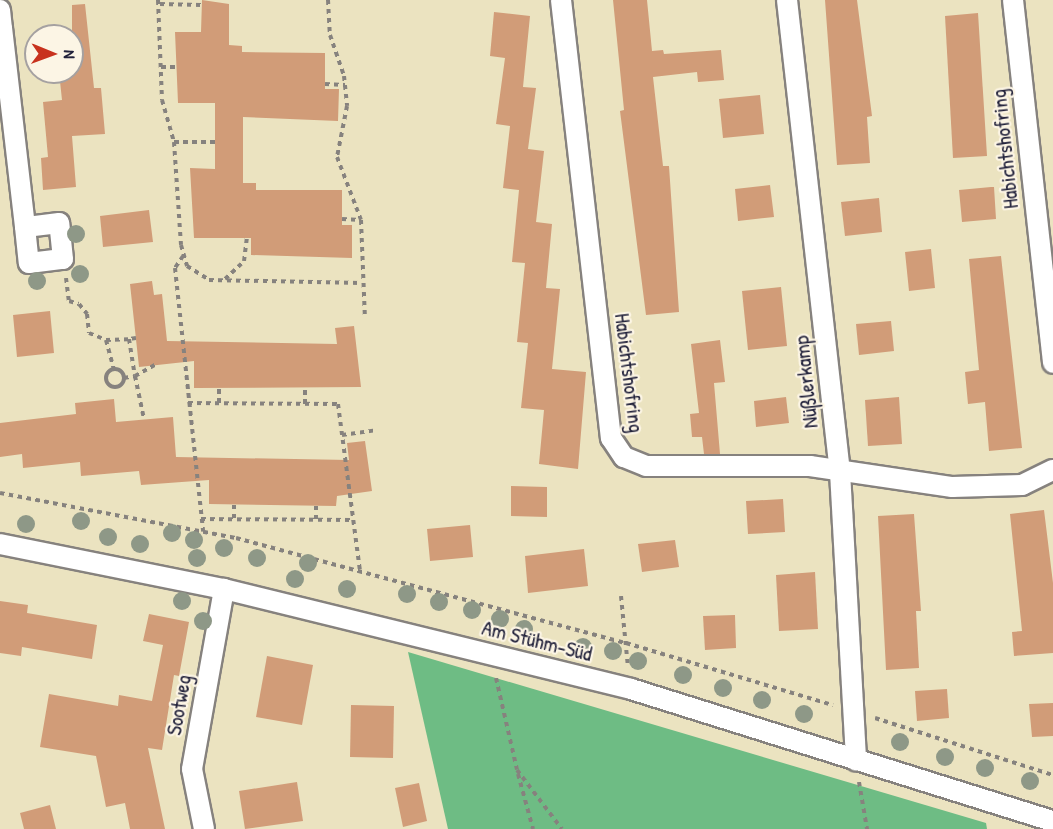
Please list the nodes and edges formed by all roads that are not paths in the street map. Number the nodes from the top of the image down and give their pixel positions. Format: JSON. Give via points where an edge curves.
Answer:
{"nodes":[{"id":1,"x":561,"y":0,"type":"edge"},
{"id":2,"x":787,"y":0,"type":"edge"},
{"id":3,"x":1012,"y":0,"type":"edge"},
{"id":4,"x":1,"y":22,"type":"edge"},
{"id":5,"x":25,"y":227,"type":"junction"},
{"id":6,"x":1053,"y":363,"type":"edge"},
{"id":7,"x":1053,"y":470,"type":"edge"},
{"id":8,"x":840,"y":472,"type":"junction"},
{"id":9,"x":0,"y":544,"type":"edge"},
{"id":10,"x":224,"y":589,"type":"junction"},
{"id":11,"x":856,"y":761,"type":"junction"},
{"id":12,"x":1053,"y":821,"type":"edge"},
{"id":13,"x":204,"y":829,"type":"edge"}],
"edges":[{"from":1,"to":8,"type":"street","name":"Habichtshofring","via":[[613,444],[624,457],[646,466],[770,464]]},
{"from":2,"to":8,"type":"street","name":"Nüßlerkamp"},
{"from":3,"to":6,"type":"street","name":"Habichtshofring"},
{"from":4,"to":5,"type":"street"},
{"from":5,"to":5,"type":"street","via":[[29,263],[63,259],[59,223]]},
{"from":7,"to":8,"type":"street","name":"Habichtshofring","via":[[1032,483],[982,488],[901,482]]},
{"from":8,"to":11,"type":"street","name":"Nüßlerkamp"},
{"from":9,"to":10,"type":"street","name":"Am Stühm-Süd"},
{"from":10,"to":11,"type":"street","name":"Am Stühm-Süd","via":[[631,689]]},
{"from":10,"to":13,"type":"street","name":"Sootweg","via":[[192,769]]},
{"from":11,"to":12,"type":"street","name":"Am Stühm-Süd"}]}
